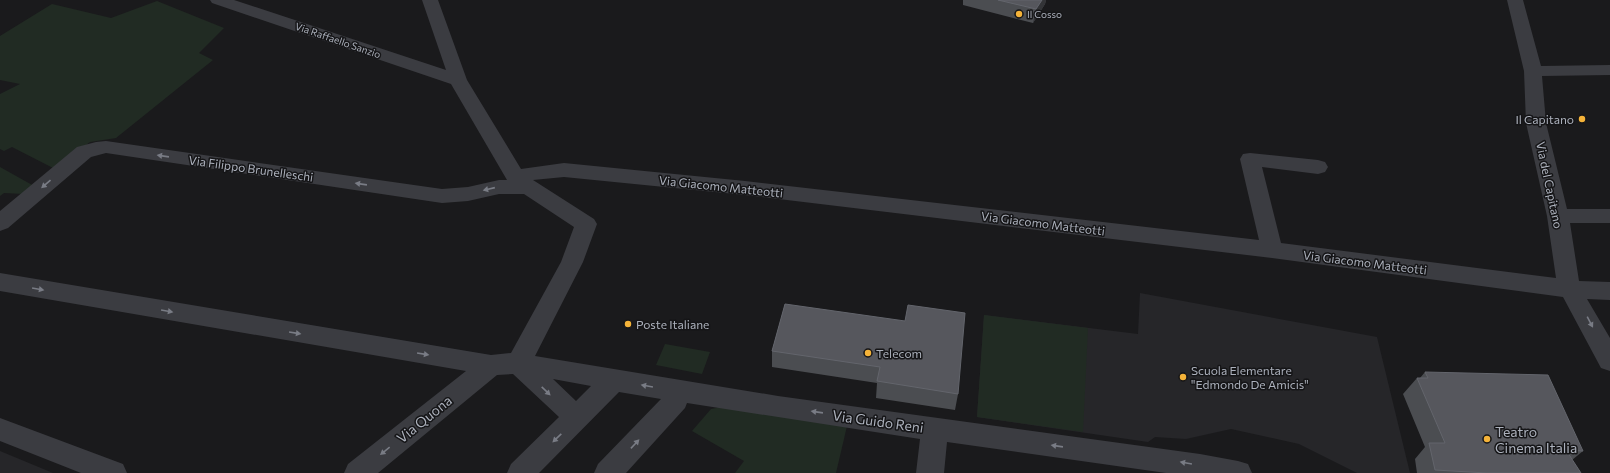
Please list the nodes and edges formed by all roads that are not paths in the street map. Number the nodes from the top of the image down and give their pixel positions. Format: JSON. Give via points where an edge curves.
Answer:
{"nodes":[{"id":1,"x":218,"y":0,"type":"edge"},
{"id":2,"x":430,"y":0,"type":"edge"},
{"id":3,"x":1515,"y":0,"type":"edge"},
{"id":4,"x":1610,"y":70,"type":"edge"},
{"id":5,"x":1533,"y":71,"type":"junction"},
{"id":6,"x":458,"y":80,"type":"junction"},
{"id":7,"x":1318,"y":167,"type":"dead end"},
{"id":8,"x":522,"y":182,"type":"junction"},
{"id":9,"x":1558,"y":216,"type":"junction"},
{"id":10,"x":1610,"y":216,"type":"edge"},
{"id":11,"x":0,"y":223,"type":"edge"},
{"id":12,"x":1272,"y":250,"type":"junction"},
{"id":13,"x":0,"y":282,"type":"edge"},
{"id":14,"x":1570,"y":289,"type":"junction"},
{"id":15,"x":1610,"y":291,"type":"edge"},
{"id":16,"x":1610,"y":360,"type":"edge"},
{"id":17,"x":519,"y":363,"type":"junction"},
{"id":18,"x":491,"y":365,"type":"junction"},
{"id":19,"x":614,"y":380,"type":"junction"},
{"id":20,"x":679,"y":391,"type":"junction"},
{"id":21,"x":578,"y":417,"type":"junction"},
{"id":22,"x":0,"y":429,"type":"edge"},
{"id":23,"x":935,"y":429,"type":"junction"},
{"id":24,"x":113,"y":473,"type":"edge"},
{"id":25,"x":358,"y":473,"type":"edge"},
{"id":26,"x":521,"y":473,"type":"edge"},
{"id":27,"x":608,"y":473,"type":"edge"},
{"id":28,"x":930,"y":473,"type":"edge"},
{"id":29,"x":1238,"y":473,"type":"edge"}],
"edges":[{"from":1,"to":6,"type":"street","name":"Via Raffaello Sanzio"},
{"from":2,"to":6,"type":"street"},
{"from":3,"to":5,"type":"street","name":"Via del Capitano"},
{"from":4,"to":5,"type":"street"},
{"from":5,"to":9,"type":"street","name":"Via del Capitano","via":[[1536,123]]},
{"from":6,"to":8,"type":"street"},
{"from":7,"to":12,"type":"street","via":[[1250,159]]},
{"from":8,"to":11,"type":"street","name":"Via Filippo Brunelleschi","one_way":true,"via":[[468,194],[442,196],[106,147],[84,152]]},
{"from":8,"to":12,"type":"street","name":"Via Giacomo Matteotti","via":[[564,170],[753,189]]},
{"from":8,"to":17,"type":"street","via":[[586,224],[572,262]]},
{"from":9,"to":10,"type":"street"},
{"from":9,"to":14,"type":"street","name":"Via del Capitano"},
{"from":12,"to":14,"type":"street","name":"Via Giacomo Matteotti"},
{"from":13,"to":18,"type":"street","name":"Via Guido Reni","one_way":true},
{"from":14,"to":15,"type":"street","name":"Via Giacomo Matteotti"},
{"from":14,"to":16,"type":"street","name":"Via del Capitano","one_way":true},
{"from":17,"to":18,"type":"street","name":"Via Guido Reni"},
{"from":17,"to":19,"type":"street","name":"Via Guido Reni"},
{"from":17,"to":21,"type":"street","one_way":true},
{"from":18,"to":25,"type":"street","name":"Via Quona","one_way":true},
{"from":20,"to":19,"type":"street","name":"Via Guido Reni","one_way":true},
{"from":19,"to":21,"type":"street"},
{"from":23,"to":20,"type":"street","name":"Via Guido Reni","one_way":true},
{"from":27,"to":20,"type":"street","one_way":true,"via":[[676,400]]},
{"from":21,"to":26,"type":"street","one_way":true},
{"from":22,"to":24,"type":"street"},
{"from":23,"to":28,"type":"street"},
{"from":29,"to":23,"type":"street","name":"Via Guido Reni","one_way":true,"via":[[1171,461]]}]}
